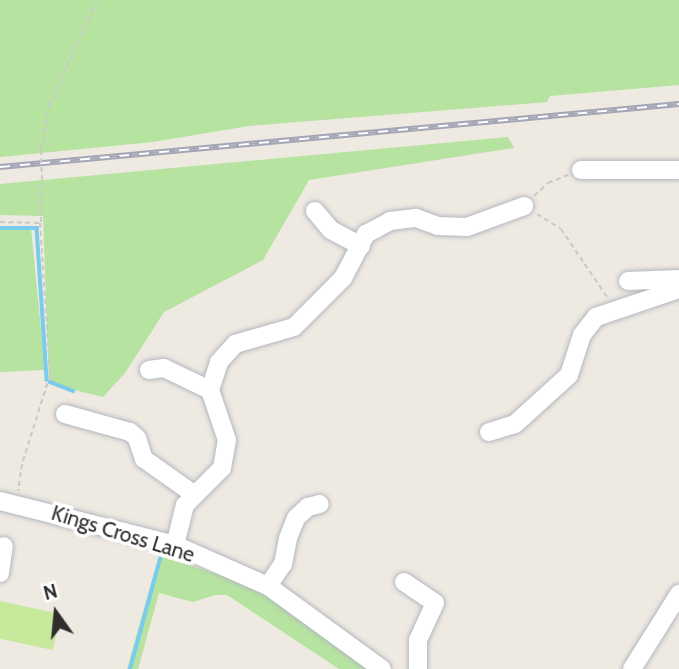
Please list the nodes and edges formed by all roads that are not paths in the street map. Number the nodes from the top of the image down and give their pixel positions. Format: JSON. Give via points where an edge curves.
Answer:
{"nodes":[{"id":1,"x":581,"y":170,"type":"road end"},
{"id":2,"x":679,"y":170,"type":"edge"},
{"id":3,"x":524,"y":205,"type":"road end"},
{"id":4,"x":315,"y":211,"type":"dead end"},
{"id":5,"x":361,"y":246,"type":"junction"},
{"id":6,"x":679,"y":279,"type":"edge"},
{"id":7,"x":628,"y":281,"type":"dead end"},
{"id":8,"x":679,"y":289,"type":"edge"},
{"id":9,"x":157,"y":369,"type":"dead end"},
{"id":10,"x":210,"y":390,"type":"junction"},
{"id":11,"x":65,"y":414,"type":"dead end"},
{"id":12,"x":489,"y":432,"type":"dead end"},
{"id":13,"x":195,"y":495,"type":"junction"},
{"id":14,"x":8,"y":502,"type":"edge"},
{"id":15,"x":320,"y":504,"type":"dead end"},
{"id":16,"x":175,"y":545,"type":"junction"},
{"id":17,"x":4,"y":546,"type":"dead end"},
{"id":18,"x":0,"y":573,"type":"edge"},
{"id":19,"x":404,"y":582,"type":"dead end"},
{"id":20,"x":268,"y":586,"type":"junction"},
{"id":21,"x":679,"y":594,"type":"edge"},
{"id":22,"x":382,"y":669,"type":"edge"},
{"id":23,"x":418,"y":669,"type":"edge"},
{"id":24,"x":632,"y":669,"type":"edge"}],
"edges":[{"from":1,"to":2,"type":"street"},
{"from":3,"to":5,"type":"street","via":[[467,227],[438,226],[416,218],[390,221],[366,234]]},
{"from":4,"to":5,"type":"street","via":[[331,230]]},
{"from":5,"to":10,"type":"street","via":[[343,278],[294,327],[235,344],[219,362]]},
{"from":6,"to":7,"type":"street"},
{"from":8,"to":12,"type":"street","via":[[596,317],[582,335],[569,374],[515,424]]},
{"from":9,"to":10,"type":"street"},
{"from":10,"to":13,"type":"street","via":[[227,440],[222,468]]},
{"from":11,"to":13,"type":"street","via":[[130,432],[144,459]]},
{"from":13,"to":16,"type":"street","via":[[185,505]]},
{"from":14,"to":16,"type":"street","name":"Kings Cross Lane"},
{"from":15,"to":20,"type":"street","via":[[296,518],[283,564]]},
{"from":16,"to":20,"type":"street","name":"Kings Cross Lane"},
{"from":17,"to":18,"type":"street"},
{"from":19,"to":23,"type":"street","via":[[435,603],[418,640]]},
{"from":20,"to":22,"type":"street","name":"Kings Cross Lane"},
{"from":21,"to":24,"type":"street"}]}
